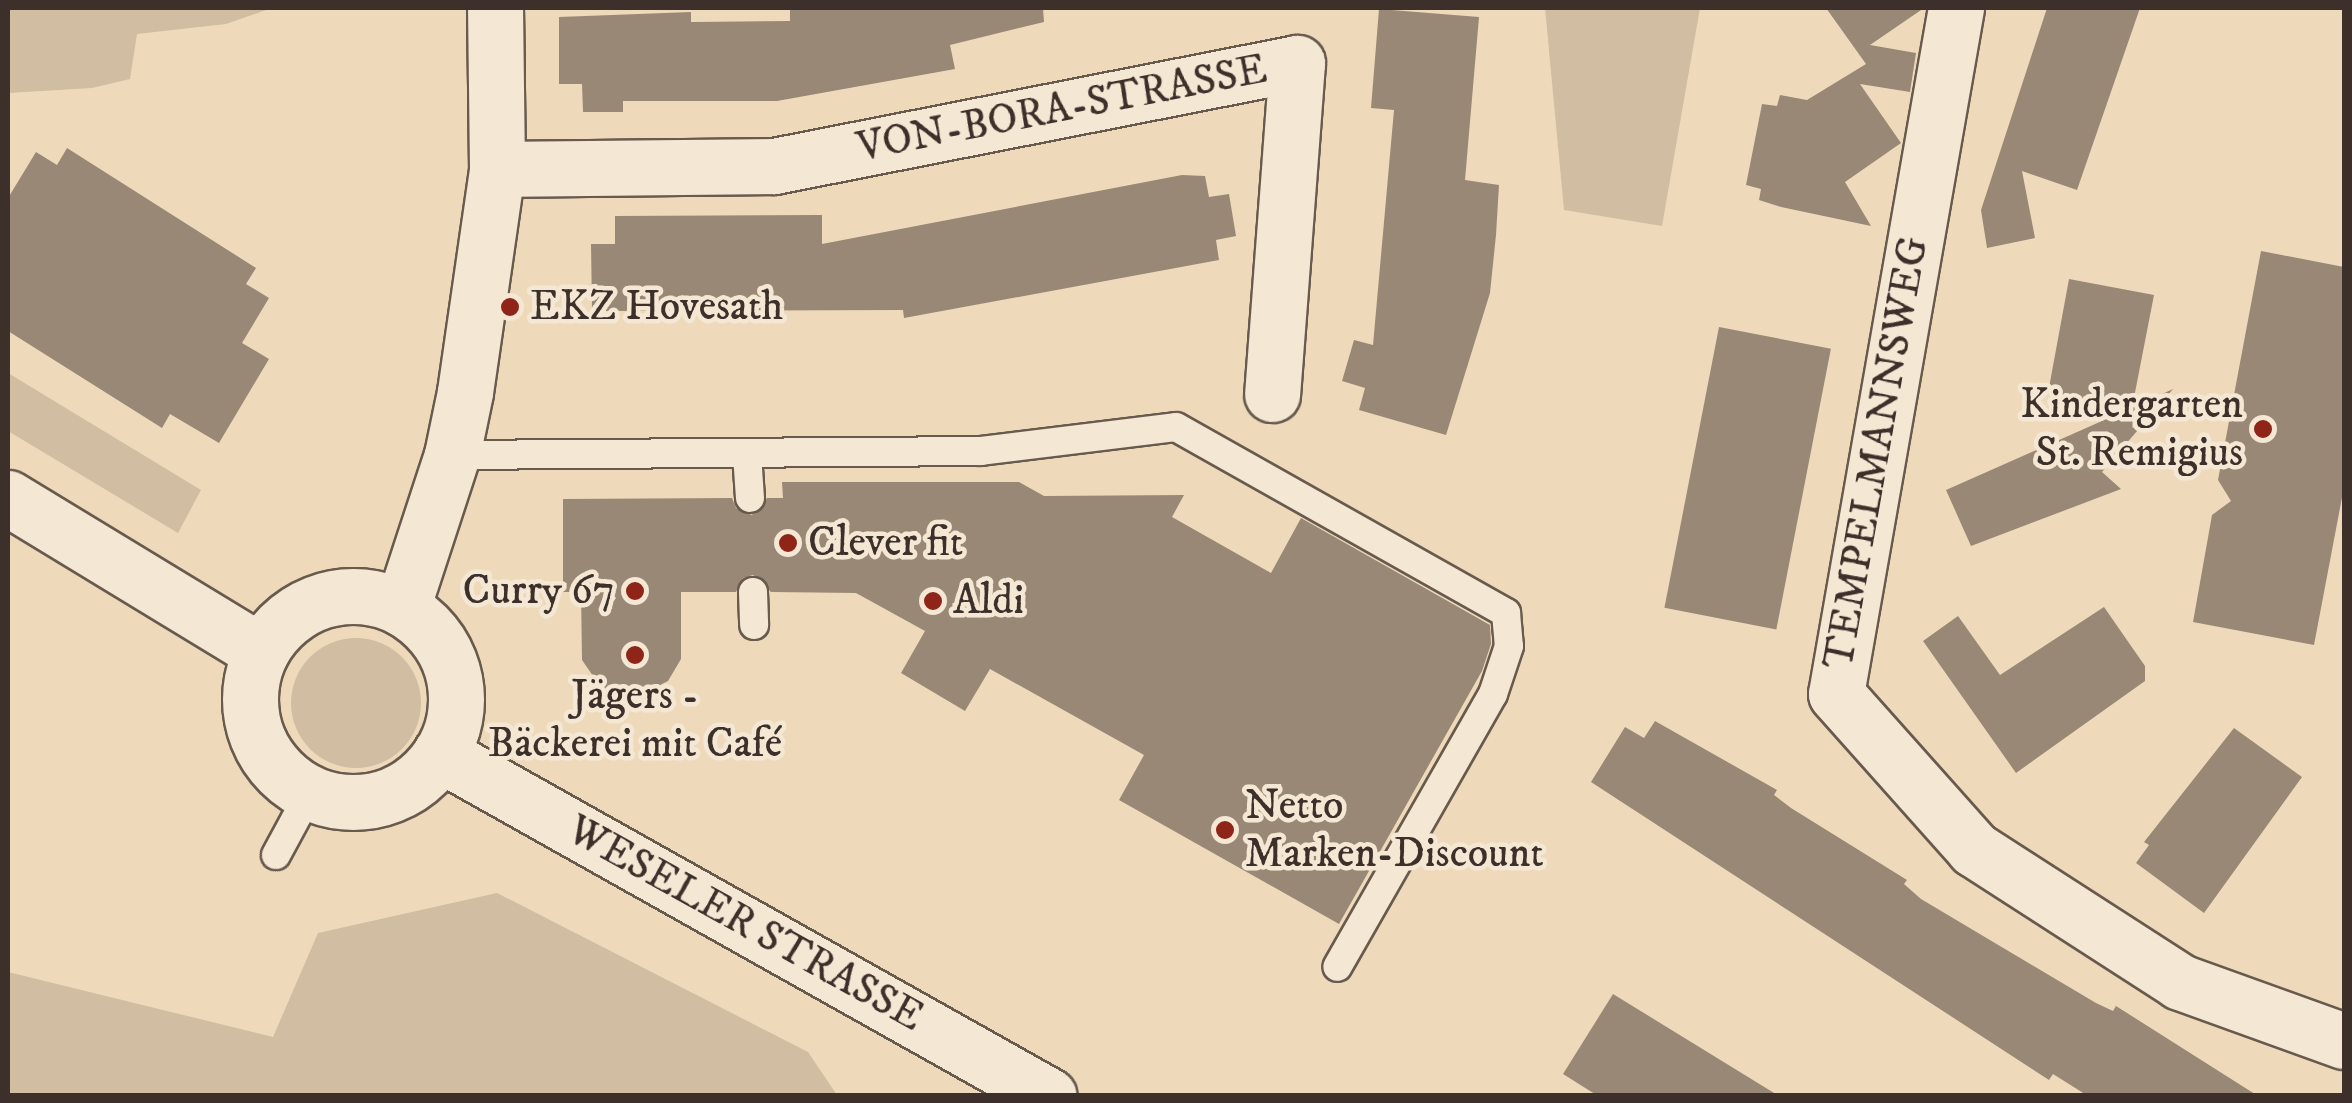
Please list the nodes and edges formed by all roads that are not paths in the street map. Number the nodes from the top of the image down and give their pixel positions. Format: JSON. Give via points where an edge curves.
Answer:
{"nodes":[{"id":1,"x":495,"y":8,"type":"edge"},
{"id":2,"x":1956,"y":8,"type":"edge"},
{"id":3,"x":497,"y":170,"type":"junction"},
{"id":4,"x":1272,"y":394,"type":"dead end"},
{"id":5,"x":747,"y":454,"type":"junction"},
{"id":6,"x":452,"y":455,"type":"junction"},
{"id":7,"x":8,"y":498,"type":"edge"},
{"id":8,"x":750,"y":498,"type":"dead end"},
{"id":9,"x":752,"y":592,"type":"dead end"},
{"id":10,"x":402,"y":608,"type":"junction"},
{"id":11,"x":754,"y":625,"type":"dead end"},
{"id":12,"x":262,"y":652,"type":"junction"},
{"id":13,"x":440,"y":754,"type":"junction"},
{"id":14,"x":310,"y":792,"type":"junction"},
{"id":15,"x":276,"y":855,"type":"dead end"},
{"id":16,"x":1338,"y":968,"type":"dead end"},
{"id":17,"x":2344,"y":1041,"type":"edge"},
{"id":18,"x":1049,"y":1096,"type":"edge"}],
"edges":[{"from":1,"to":3,"type":"street"},
{"from":2,"to":17,"type":"street","name":"TEMPELMANNSWEG","via":[[1836,694],[1974,849],[2180,982]]},
{"from":3,"to":4,"type":"street","name":"VON-BORA-STRASSE","via":[[774,166],[1297,63]]},
{"from":3,"to":6,"type":"street"},
{"from":5,"to":6,"type":"lane"},
{"from":5,"to":8,"type":"lane"},
{"from":5,"to":16,"type":"lane","via":[[981,451],[1176,427],[1506,612],[1509,646],[1493,694]]},
{"from":6,"to":10,"type":"street"},
{"from":7,"to":12,"type":"street"},
{"from":9,"to":11,"type":"lane"},
{"from":10,"to":12,"type":"street","via":[[371,597],[322,601],[281,626]]},
{"from":10,"to":13,"type":"street","via":[[428,628],[452,672],[453,723]]},
{"from":12,"to":14,"type":"street","via":[[251,682],[260,744],[278,770]]},
{"from":13,"to":14,"type":"street","via":[[394,794],[364,802]]},
{"from":13,"to":18,"type":"street","name":"WESELER STRASSE"},
{"from":14,"to":15,"type":"lane"}]}
